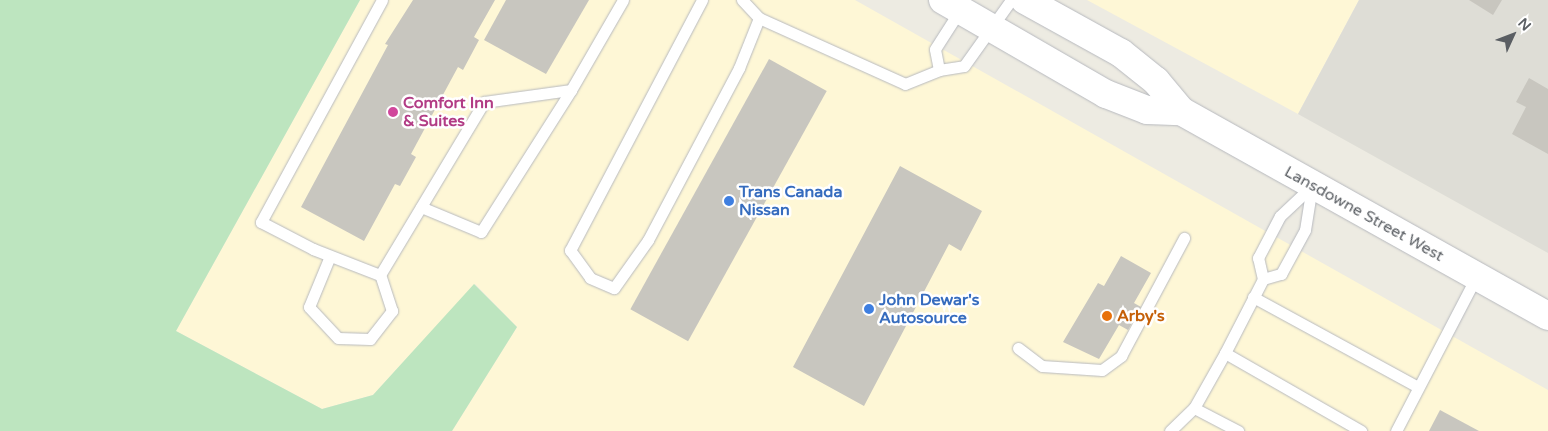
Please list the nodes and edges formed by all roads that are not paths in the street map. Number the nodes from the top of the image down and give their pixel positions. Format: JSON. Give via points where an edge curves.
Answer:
{"nodes":[{"id":1,"x":382,"y":0,"type":"edge"},
{"id":2,"x":623,"y":0,"type":"edge"},
{"id":3,"x":702,"y":0,"type":"edge"},
{"id":4,"x":742,"y":0,"type":"edge"},
{"id":5,"x":1012,"y":0,"type":"edge"},
{"id":6,"x":1024,"y":0,"type":"edge"},
{"id":7,"x":957,"y":3,"type":"edge"},
{"id":8,"x":759,"y":18,"type":"junction"},
{"id":9,"x":992,"y":28,"type":"junction"},
{"id":10,"x":940,"y":70,"type":"junction"},
{"id":11,"x":571,"y":90,"type":"junction"},
{"id":12,"x":1181,"y":111,"type":"junction"},
{"id":13,"x":1312,"y":186,"type":"junction"},
{"id":14,"x":421,"y":207,"type":"junction"},
{"id":15,"x":1184,"y":238,"type":"dead end"},
{"id":16,"x":330,"y":256,"type":"junction"},
{"id":17,"x":380,"y":275,"type":"junction"},
{"id":18,"x":1476,"y":277,"type":"junction"},
{"id":19,"x":1263,"y":279,"type":"junction"},
{"id":20,"x":1252,"y":297,"type":"junction"},
{"id":21,"x":1548,"y":316,"type":"edge"},
{"id":22,"x":1018,"y":348,"type":"dead end"},
{"id":23,"x":1225,"y":353,"type":"junction"},
{"id":24,"x":1418,"y":387,"type":"junction"},
{"id":25,"x":1194,"y":408,"type":"junction"},
{"id":26,"x":1170,"y":431,"type":"edge"},
{"id":27,"x":1238,"y":431,"type":"edge"},
{"id":28,"x":1361,"y":431,"type":"edge"},
{"id":29,"x":1396,"y":431,"type":"edge"}],
"edges":[{"from":1,"to":16,"type":"lane","via":[[261,222]]},
{"from":2,"to":11,"type":"lane"},
{"from":3,"to":8,"type":"lane","via":[[570,250],[590,278],[614,288],[652,232],[739,68]]},
{"from":4,"to":8,"type":"lane"},
{"from":5,"to":9,"type":"lane"},
{"from":6,"to":12,"type":"main road","name":"Lansdowne Street West","via":[[1121,53],[1156,81]]},
{"from":7,"to":9,"type":"main road","name":"Lansdowne Street West"},
{"from":7,"to":10,"type":"lane","via":[[935,49]]},
{"from":8,"to":10,"type":"lane","via":[[904,84]]},
{"from":9,"to":10,"type":"lane","via":[[964,66]]},
{"from":9,"to":12,"type":"main road","name":"Lansdowne Street West","via":[[1106,94],[1147,110]]},
{"from":11,"to":14,"type":"lane","via":[[484,102]]},
{"from":11,"to":14,"type":"lane","via":[[480,232]]},
{"from":12,"to":13,"type":"main road","name":"Lansdowne Street West"},
{"from":13,"to":18,"type":"main road","name":"Lansdowne Street West"},
{"from":13,"to":19,"type":"lane","via":[[1280,216],[1258,258]]},
{"from":13,"to":19,"type":"lane","via":[[1305,230],[1281,274]]},
{"from":14,"to":17,"type":"lane"},
{"from":15,"to":22,"type":"lane","via":[[1121,356],[1102,370],[1042,366]]},
{"from":16,"to":17,"type":"lane"},
{"from":16,"to":17,"type":"lane","via":[[309,307],[338,338],[370,339],[392,311]]},
{"from":18,"to":21,"type":"main road","name":"Lansdowne Street West"},
{"from":18,"to":24,"type":"lane"},
{"from":19,"to":20,"type":"lane"},
{"from":20,"to":23,"type":"lane"},
{"from":20,"to":24,"type":"lane"},
{"from":23,"to":25,"type":"lane"},
{"from":23,"to":28,"type":"lane"},
{"from":24,"to":29,"type":"lane"},
{"from":25,"to":26,"type":"lane"},
{"from":25,"to":27,"type":"lane"}]}
